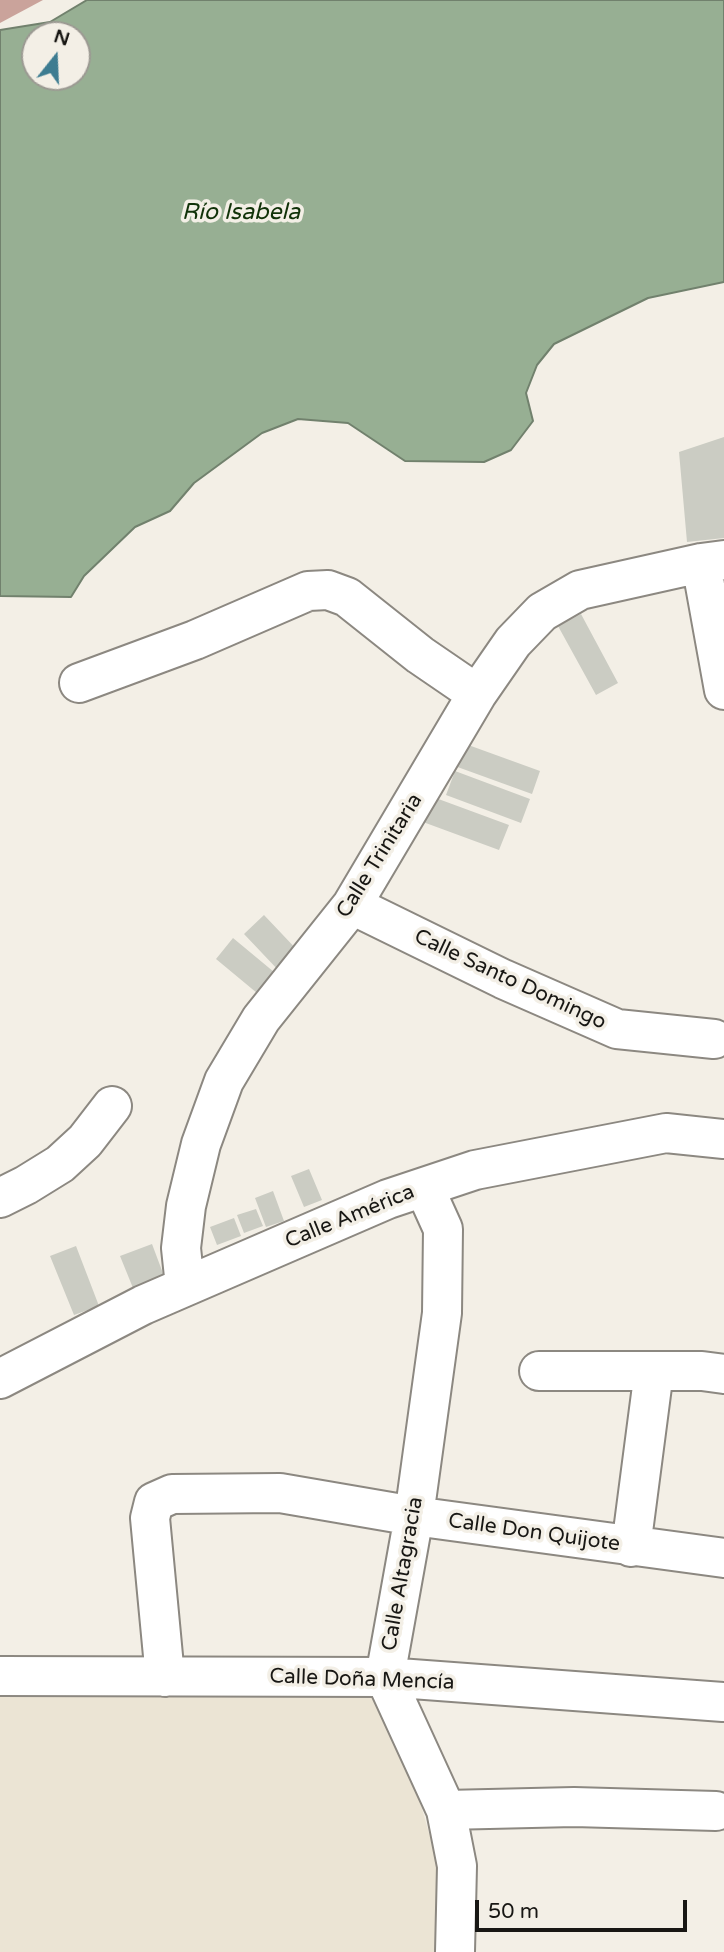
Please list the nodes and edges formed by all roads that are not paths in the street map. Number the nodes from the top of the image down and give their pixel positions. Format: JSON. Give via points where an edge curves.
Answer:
{"nodes":[{"id":1,"x":713,"y":561,"type":"edge"},
{"id":2,"x":79,"y":683,"type":"dead end"},
{"id":3,"x":724,"y":690,"type":"edge"},
{"id":4,"x":477,"y":694,"type":"junction"},
{"id":5,"x":352,"y":905,"type":"junction"},
{"id":6,"x":714,"y":1039,"type":"dead end"},
{"id":7,"x":112,"y":1106,"type":"dead end"},
{"id":8,"x":724,"y":1139,"type":"edge"},
{"id":9,"x":424,"y":1187,"type":"junction"},
{"id":10,"x":0,"y":1198,"type":"edge"},
{"id":11,"x":186,"y":1286,"type":"junction"},
{"id":12,"x":539,"y":1371,"type":"dead end"},
{"id":13,"x":654,"y":1371,"type":"junction"},
{"id":14,"x":724,"y":1374,"type":"edge"},
{"id":15,"x":0,"y":1379,"type":"edge"},
{"id":16,"x":414,"y":1517,"type":"junction"},
{"id":17,"x":631,"y":1547,"type":"junction"},
{"id":18,"x":724,"y":1558,"type":"edge"},
{"id":19,"x":0,"y":1676,"type":"edge"},
{"id":20,"x":165,"y":1677,"type":"junction"},
{"id":21,"x":385,"y":1677,"type":"junction"},
{"id":22,"x":723,"y":1702,"type":"edge"},
{"id":23,"x":446,"y":1810,"type":"junction"},
{"id":24,"x":716,"y":1811,"type":"dead end"},
{"id":25,"x":455,"y":1952,"type":"edge"}],
"edges":[{"from":1,"to":3,"type":"street"},
{"from":1,"to":4,"type":"street","name":"Calle Trinitaria","via":[[580,590],[542,612],[513,642]]},
{"from":2,"to":4,"type":"street","via":[[308,591],[328,590],[347,597]]},
{"from":4,"to":5,"type":"street","name":"Calle Trinitaria"},
{"from":5,"to":6,"type":"street","name":"Calle Santo Domingo","via":[[617,1029]]},
{"from":5,"to":11,"type":"street","name":"Calle Trinitaria","via":[[261,1019],[224,1081],[201,1144],[186,1206],[181,1248]]},
{"from":7,"to":10,"type":"street","via":[[60,1164]]},
{"from":8,"to":9,"type":"street","name":"Calle América","via":[[666,1133],[475,1170]]},
{"from":9,"to":11,"type":"street","name":"Calle América"},
{"from":9,"to":16,"type":"street","name":"Calle Altagracia","via":[[443,1229],[443,1288]]},
{"from":11,"to":15,"type":"street","name":"Calle América"},
{"from":12,"to":13,"type":"street"},
{"from":13,"to":14,"type":"street"},
{"from":13,"to":17,"type":"street"},
{"from":16,"to":17,"type":"street","name":"Calle Don Quijote"},
{"from":16,"to":20,"type":"street","name":"Calle Don Quijote","via":[[280,1493],[172,1494],[154,1502],[150,1518]]},
{"from":16,"to":21,"type":"street","name":"Calle Altagracia"},
{"from":17,"to":18,"type":"street","name":"Calle Don Quijote"},
{"from":19,"to":20,"type":"street","name":"Calle Doña Mencía"},
{"from":20,"to":21,"type":"street","name":"Calle Doña Mencía"},
{"from":21,"to":22,"type":"street","name":"Calle Doña Mencía"},
{"from":21,"to":23,"type":"street","name":"Calle Altagracia"},
{"from":23,"to":24,"type":"street"},
{"from":23,"to":25,"type":"street","name":"Calle Altagracia","via":[[457,1866]]}]}
